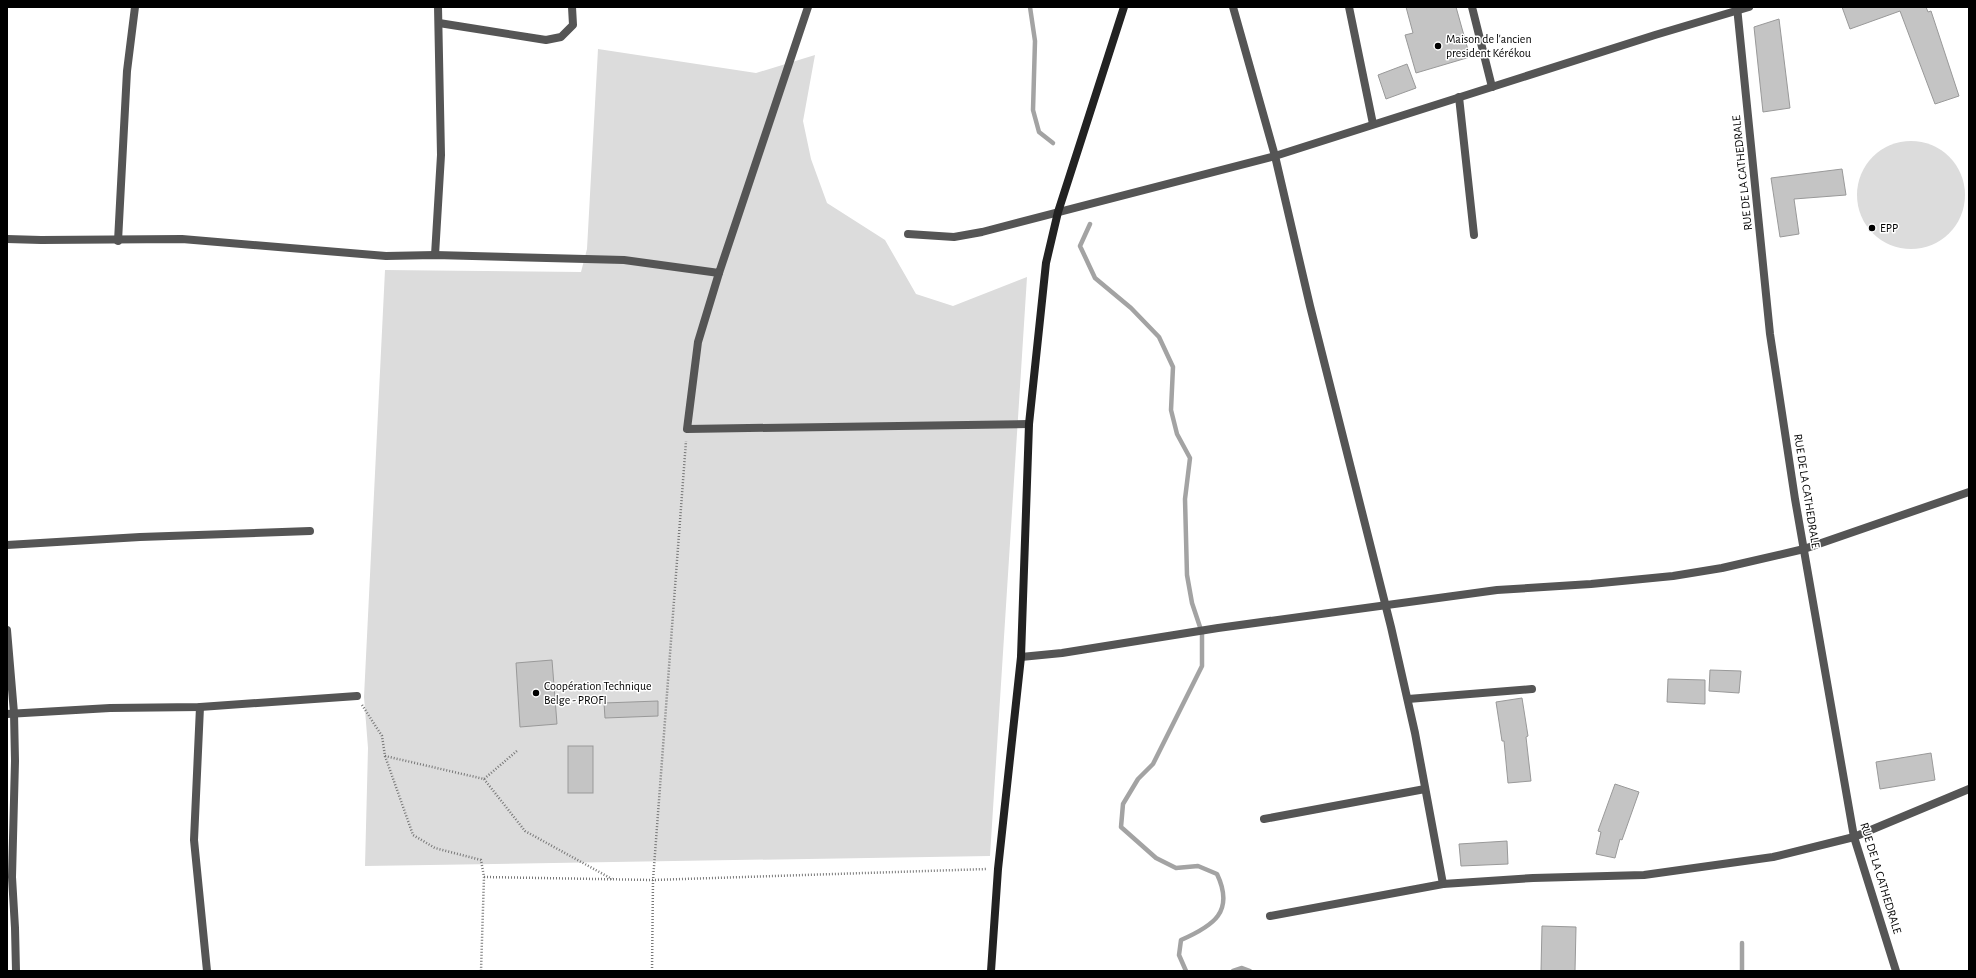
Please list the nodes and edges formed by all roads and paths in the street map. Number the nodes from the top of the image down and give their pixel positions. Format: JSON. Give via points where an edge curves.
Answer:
{"nodes":[{"id":1,"x":135,"y":7,"type":"edge"},
{"id":2,"x":438,"y":7,"type":"edge"},
{"id":3,"x":572,"y":7,"type":"edge"},
{"id":4,"x":808,"y":7,"type":"edge"},
{"id":5,"x":1124,"y":7,"type":"edge"},
{"id":6,"x":1233,"y":7,"type":"edge"},
{"id":7,"x":1349,"y":7,"type":"edge"},
{"id":8,"x":1472,"y":7,"type":"edge"},
{"id":9,"x":1749,"y":7,"type":"edge"},
{"id":10,"x":1738,"y":9,"type":"edge"},
{"id":11,"x":439,"y":23,"type":"junction"},
{"id":12,"x":1492,"y":87,"type":"junction"},
{"id":13,"x":1458,"y":97,"type":"junction"},
{"id":14,"x":1373,"y":124,"type":"junction"},
{"id":15,"x":1275,"y":156,"type":"junction"},
{"id":16,"x":1058,"y":212,"type":"junction"},
{"id":17,"x":908,"y":234,"type":"dead end"},
{"id":18,"x":1474,"y":235,"type":"dead end"},
{"id":19,"x":7,"y":239,"type":"edge"},
{"id":20,"x":118,"y":240,"type":"junction"},
{"id":21,"x":435,"y":255,"type":"junction"},
{"id":22,"x":719,"y":273,"type":"junction"},
{"id":23,"x":1029,"y":424,"type":"junction"},
{"id":24,"x":687,"y":429,"type":"junction"},
{"id":25,"x":1969,"y":492,"type":"edge"},
{"id":26,"x":310,"y":531,"type":"dead end"},
{"id":27,"x":7,"y":545,"type":"edge"},
{"id":28,"x":1804,"y":549,"type":"junction"},
{"id":29,"x":1386,"y":606,"type":"junction"},
{"id":30,"x":7,"y":630,"type":"edge"},
{"id":31,"x":1021,"y":657,"type":"junction"},
{"id":32,"x":1532,"y":689,"type":"dead end"},
{"id":33,"x":357,"y":696,"type":"joint"},
{"id":34,"x":1408,"y":699,"type":"junction"},
{"id":35,"x":200,"y":707,"type":"junction"},
{"id":36,"x":10,"y":713,"type":"edge"},
{"id":37,"x":518,"y":750,"type":"dead end"},
{"id":38,"x":385,"y":756,"type":"junction"},
{"id":39,"x":484,"y":779,"type":"junction"},
{"id":40,"x":1425,"y":788,"type":"junction"},
{"id":41,"x":1969,"y":789,"type":"edge"},
{"id":42,"x":1264,"y":819,"type":"dead end"},
{"id":43,"x":1854,"y":837,"type":"junction"},
{"id":44,"x":12,"y":860,"type":"junction"},
{"id":45,"x":7,"y":867,"type":"edge"},
{"id":46,"x":998,"y":869,"type":"junction"},
{"id":47,"x":484,"y":878,"type":"junction"},
{"id":48,"x":614,"y":880,"type":"junction"},
{"id":49,"x":653,"y":880,"type":"junction"},
{"id":50,"x":1443,"y":884,"type":"junction"},
{"id":51,"x":1270,"y":916,"type":"dead end"},
{"id":52,"x":16,"y":971,"type":"edge"},
{"id":53,"x":207,"y":971,"type":"edge"},
{"id":54,"x":481,"y":971,"type":"edge"},
{"id":55,"x":652,"y":971,"type":"edge"},
{"id":56,"x":991,"y":971,"type":"edge"},
{"id":57,"x":1896,"y":971,"type":"edge"}],
"edges":[{"from":1,"to":20,"type":"street","via":[[127,71]]},
{"from":2,"to":11,"type":"street"},
{"from":3,"to":11,"type":"street","via":[[573,25],[561,37],[546,40]]},
{"from":4,"to":22,"type":"street"},
{"from":5,"to":16,"type":"street"},
{"from":6,"to":15,"type":"street"},
{"from":7,"to":14,"type":"street"},
{"from":8,"to":12,"type":"street"},
{"from":9,"to":10,"type":"street"},
{"from":10,"to":12,"type":"street"},
{"from":10,"to":28,"type":"street","name":"RUE DE LA CATHEDRALE","via":[[1770,334]]},
{"from":11,"to":21,"type":"street","via":[[441,155]]},
{"from":12,"to":13,"type":"street"},
{"from":13,"to":14,"type":"street"},
{"from":13,"to":18,"type":"street"},
{"from":14,"to":15,"type":"street"},
{"from":15,"to":16,"type":"street"},
{"from":15,"to":29,"type":"street"},
{"from":16,"to":17,"type":"street","via":[[954,237]]},
{"from":16,"to":23,"type":"street","via":[[1046,263]]},
{"from":19,"to":20,"type":"street"},
{"from":20,"to":21,"type":"street","via":[[182,239],[386,256]]},
{"from":21,"to":22,"type":"street","via":[[624,260]]},
{"from":22,"to":24,"type":"street","via":[[698,342]]},
{"from":23,"to":24,"type":"street"},
{"from":23,"to":31,"type":"street"},
{"from":24,"to":49,"type":"path"},
{"from":25,"to":28,"type":"street"},
{"from":26,"to":27,"type":"street"},
{"from":28,"to":29,"type":"street","via":[[1722,568],[1673,576],[1497,590]]},
{"from":28,"to":43,"type":"street","name":"RUE DE LA CATHEDRALE"},
{"from":29,"to":31,"type":"street"},
{"from":29,"to":34,"type":"street"},
{"from":30,"to":36,"type":"street"},
{"from":31,"to":46,"type":"street"},
{"from":32,"to":34,"type":"street"},
{"from":33,"to":35,"type":"street"},
{"from":33,"to":38,"type":"path","via":[[382,736]]},
{"from":34,"to":40,"type":"street"},
{"from":35,"to":36,"type":"street"},
{"from":35,"to":53,"type":"street","via":[[194,840]]},
{"from":36,"to":44,"type":"street","via":[[15,761]]},
{"from":37,"to":39,"type":"path"},
{"from":38,"to":39,"type":"path"},
{"from":38,"to":47,"type":"path","via":[[413,835],[435,848],[481,860]]},
{"from":39,"to":48,"type":"path","via":[[525,831]]},
{"from":40,"to":42,"type":"street"},
{"from":40,"to":50,"type":"street"},
{"from":41,"to":43,"type":"street"},
{"from":43,"to":50,"type":"street","via":[[1773,857],[1644,875]]},
{"from":43,"to":57,"type":"street","name":"RUE DE LA CATHEDRALE"},
{"from":44,"to":45,"type":"street"},
{"from":44,"to":52,"type":"street"},
{"from":46,"to":49,"type":"path"},
{"from":46,"to":56,"type":"street"},
{"from":47,"to":48,"type":"path"},
{"from":47,"to":54,"type":"path"},
{"from":48,"to":49,"type":"path"},
{"from":49,"to":55,"type":"path"},
{"from":50,"to":51,"type":"street"}]}
